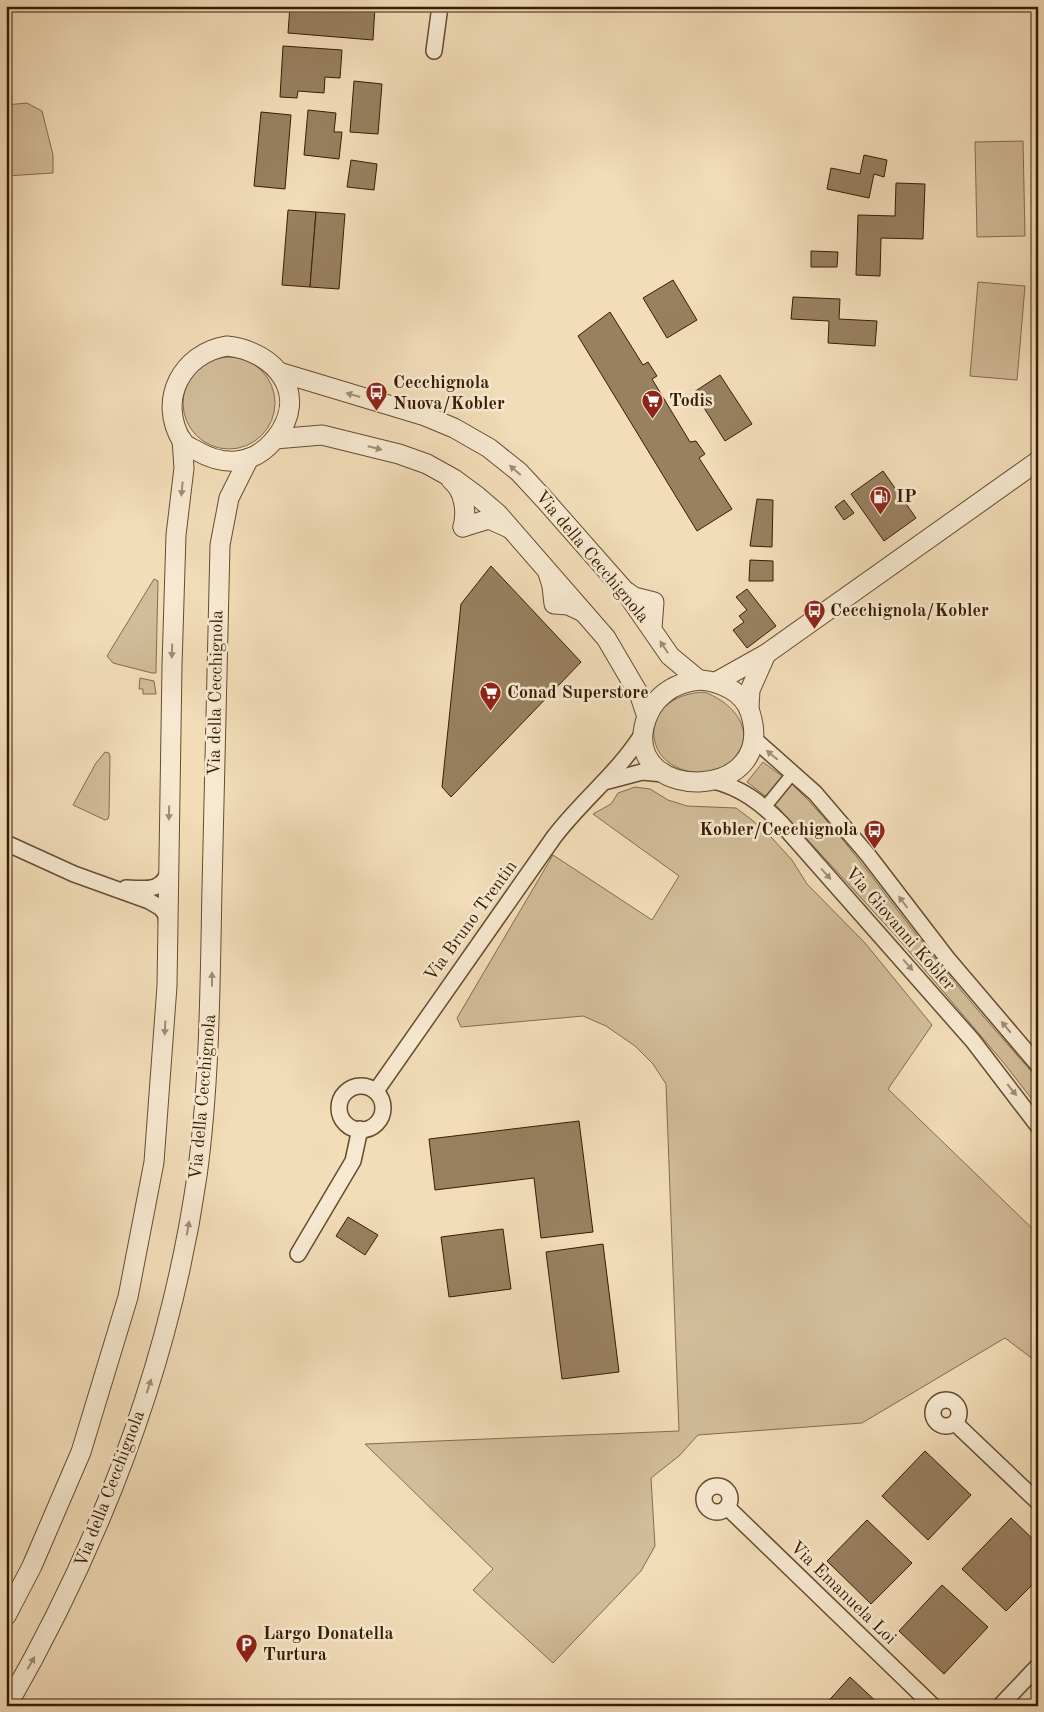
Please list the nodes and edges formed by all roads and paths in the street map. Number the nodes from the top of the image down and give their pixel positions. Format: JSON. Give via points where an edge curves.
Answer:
{"nodes":[{"id":1,"x":440,"y":6,"type":"edge"},
{"id":2,"x":434,"y":51,"type":"dead end"},
{"id":3,"x":279,"y":372,"type":"junction"},
{"id":4,"x":275,"y":439,"type":"junction"},
{"id":5,"x":182,"y":440,"type":"junction"},
{"id":6,"x":249,"y":458,"type":"junction"},
{"id":7,"x":1038,"y":461,"type":"edge"},
{"id":8,"x":440,"y":471,"type":"junction"},
{"id":9,"x":512,"y":530,"type":"junction"},
{"id":10,"x":766,"y":654,"type":"junction"},
{"id":11,"x":708,"y":681,"type":"junction"},
{"id":12,"x":749,"y":708,"type":"junction"},
{"id":13,"x":645,"y":725,"type":"junction"},
{"id":14,"x":753,"y":738,"type":"junction"},
{"id":15,"x":664,"y":774,"type":"junction"},
{"id":16,"x":788,"y":779,"type":"dead end"},
{"id":17,"x":606,"y":781,"type":"junction"},
{"id":18,"x":714,"y":781,"type":"junction"},
{"id":19,"x":770,"y":801,"type":"dead end"},
{"id":20,"x":6,"y":843,"type":"edge"},
{"id":21,"x":168,"y":868,"type":"junction"},
{"id":22,"x":115,"y":887,"type":"junction"},
{"id":23,"x":168,"y":928,"type":"junction"},
{"id":24,"x":1038,"y":1064,"type":"edge"},
{"id":25,"x":376,"y":1091,"type":"junction"},
{"id":26,"x":1038,"y":1126,"type":"edge"},
{"id":27,"x":360,"y":1129,"type":"junction"},
{"id":28,"x":298,"y":1254,"type":"dead end"},
{"id":29,"x":955,"y":1423,"type":"dead end"},
{"id":30,"x":1038,"y":1502,"type":"edge"},
{"id":31,"x":727,"y":1507,"type":"dead end"},
{"id":32,"x":26,"y":1578,"type":"junction"},
{"id":33,"x":6,"y":1593,"type":"edge"},
{"id":34,"x":6,"y":1616,"type":"edge"},
{"id":35,"x":1038,"y":1666,"type":"edge"},
{"id":36,"x":7,"y":1706,"type":"edge"},
{"id":37,"x":933,"y":1706,"type":"edge"},
{"id":38,"x":1000,"y":1706,"type":"edge"}],
"edges":[{"from":1,"to":2,"type":"street"},
{"from":3,"to":4,"type":"street","via":[[286,380],[289,397],[285,421]]},
{"from":3,"to":5,"type":"street","via":[[264,358],[243,348],[211,348],[198,356],[187,366],[173,392],[172,409]]},
{"from":11,"to":3,"type":"street","name":"Via della Cecchignola","one_way":true,"via":[[670,656],[625,590],[518,472],[482,444],[425,416]]},
{"from":4,"to":6,"type":"street"},
{"from":4,"to":8,"type":"street","one_way":true,"via":[[322,435],[399,454]]},
{"from":5,"to":6,"type":"street","via":[[222,462]]},
{"from":5,"to":21,"type":"street","one_way":true,"via":[[184,468],[176,535]]},
{"from":36,"to":6,"type":"street","name":"Via della Cecchignola","one_way":true,"via":[[50,1630],[108,1503],[151,1382],[183,1255],[206,1097],[212,987],[220,545],[229,498]]},
{"from":7,"to":10,"type":"street"},
{"from":8,"to":9,"type":"street","via":[[477,496]]},
{"from":8,"to":9,"type":"street","via":[[459,489],[466,510],[463,527],[489,519]]},
{"from":9,"to":13,"type":"street","via":[[547,570],[554,604],[568,605],[584,612],[618,656],[640,696]]},
{"from":10,"to":11,"type":"street"},
{"from":10,"to":12,"type":"street","via":[[750,690]]},
{"from":11,"to":12,"type":"street","via":[[734,692]]},
{"from":11,"to":13,"type":"street","via":[[666,692],[654,702]]},
{"from":12,"to":14,"type":"street"},
{"from":13,"to":15,"type":"street","via":[[646,753]]},
{"from":13,"to":17,"type":"street","name":"Via Bruno Trentin","via":[[626,758]]},
{"from":14,"to":18,"type":"street","via":[[741,765],[724,778]]},
{"from":24,"to":14,"type":"street","name":"Via Giovanni Kobler","one_way":true,"via":[[947,958],[868,855],[815,793]]},
{"from":15,"to":17,"type":"street","name":"Via Bruno Trentin","via":[[642,772]]},
{"from":15,"to":18,"type":"street","via":[[686,781]]},
{"from":16,"to":19,"type":"street"},
{"from":17,"to":25,"type":"street","name":"Via Bruno Trentin","via":[[584,800],[558,832]]},
{"from":18,"to":26,"type":"street","name":"Via Giovanni Kobler","one_way":true,"via":[[754,798],[790,832],[973,1042]]},
{"from":20,"to":22,"type":"street","via":[[74,874]]},
{"from":21,"to":22,"type":"street","via":[[162,884],[150,889]]},
{"from":21,"to":23,"type":"street"},
{"from":22,"to":23,"type":"street","via":[[161,908]]},
{"from":23,"to":32,"type":"street","one_way":true,"via":[[165,1023],[154,1162],[128,1297],[81,1452]]},
{"from":25,"to":27,"type":"street","via":[[381,1098],[382,1116],[376,1124]]},
{"from":25,"to":27,"type":"street","via":[[368,1086],[358,1086],[343,1095],[340,1113],[351,1127]]},
{"from":27,"to":28,"type":"street","via":[[354,1161]]},
{"from":29,"to":30,"type":"street"},
{"from":31,"to":37,"type":"street","name":"Via Emanuela Loi"},
{"from":32,"to":33,"type":"street"},
{"from":32,"to":34,"type":"street"},
{"from":35,"to":38,"type":"street"}]}
